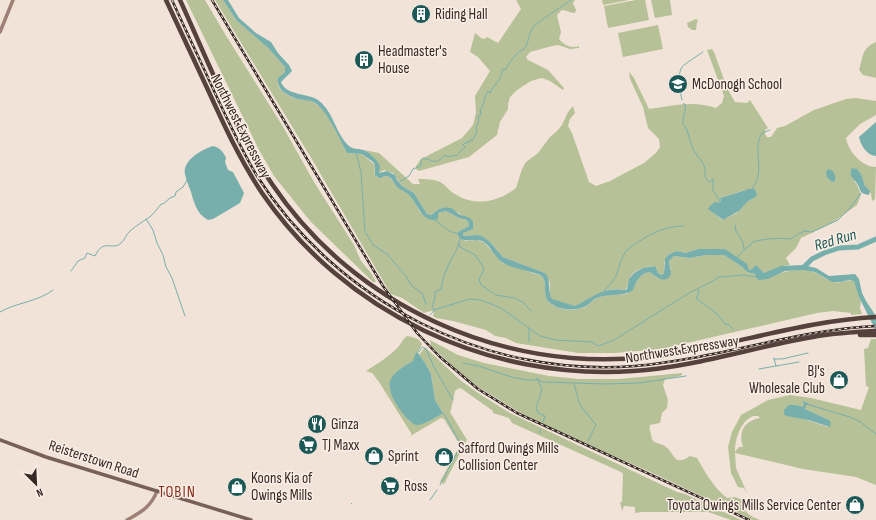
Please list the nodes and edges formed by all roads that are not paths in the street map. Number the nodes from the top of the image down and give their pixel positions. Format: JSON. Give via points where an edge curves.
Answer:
{"nodes":[{"id":1,"x":13,"y":0,"type":"edge"},
{"id":2,"x":166,"y":0,"type":"edge"},
{"id":3,"x":180,"y":0,"type":"edge"},
{"id":4,"x":0,"y":32,"type":"edge"},
{"id":5,"x":876,"y":318,"type":"edge"},
{"id":6,"x":876,"y":331,"type":"edge"},
{"id":7,"x":865,"y":333,"type":"junction"},
{"id":8,"x":876,"y":335,"type":"edge"},
{"id":9,"x":0,"y":440,"type":"edge"},
{"id":10,"x":157,"y":491,"type":"junction"},
{"id":11,"x":127,"y":520,"type":"edge"},
{"id":12,"x":251,"y":520,"type":"edge"}],
"edges":[{"from":1,"to":4,"type":"main road"},
{"from":2,"to":7,"type":"highway","name":"Northwest Expressway","via":[[231,140],[263,193],[299,238],[327,266],[356,290],[427,333],[506,360],[566,370],[604,372],[650,370],[792,341],[834,334]]},
{"from":3,"to":5,"type":"highway","name":"Northwest Expressway","via":[[242,134],[272,186],[293,213],[349,269],[374,288],[433,322],[509,349],[554,357],[597,360],[664,355],[816,324]]},
{"from":6,"to":7,"type":"highway","name":"Northwest Expressway"},
{"from":7,"to":8,"type":"highway"},
{"from":9,"to":10,"type":"main road","name":"Reisterstown Road"},
{"from":10,"to":11,"type":"main road","via":[[148,507]]},
{"from":10,"to":12,"type":"main road","name":"Reisterstown Road"}]}
